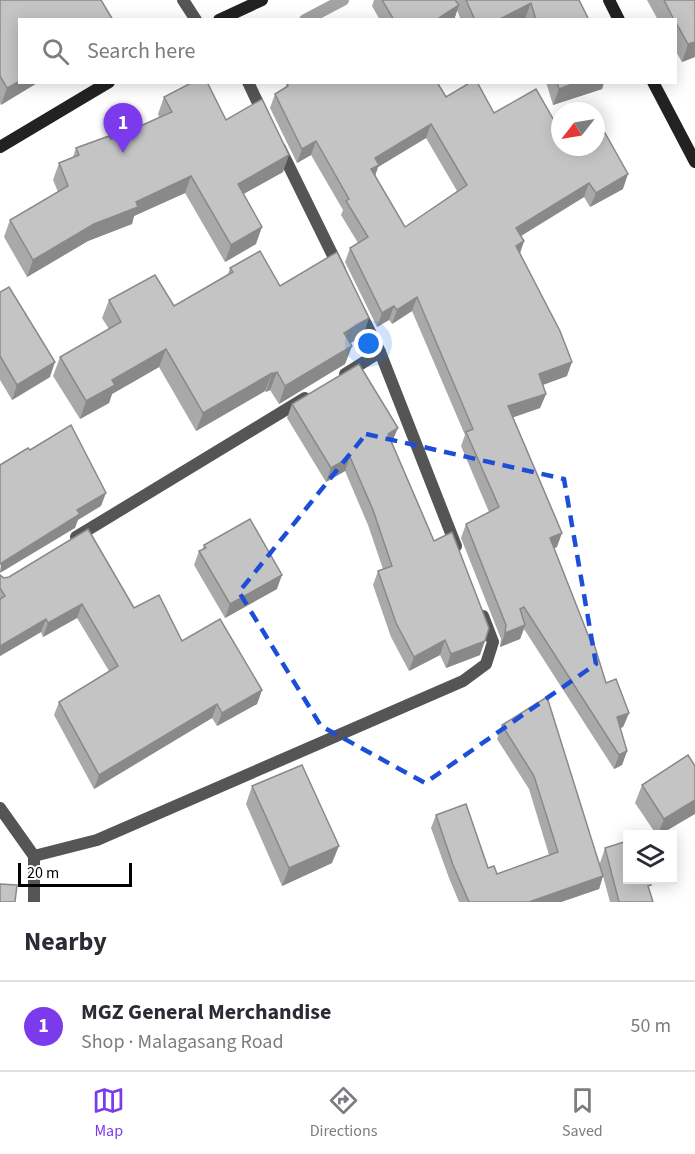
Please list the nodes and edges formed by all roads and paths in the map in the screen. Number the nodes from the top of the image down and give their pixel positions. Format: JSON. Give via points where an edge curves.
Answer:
{"nodes":[{"id":1,"x":183,"y":0,"type":"edge"},
{"id":2,"x":262,"y":0,"type":"edge"},
{"id":3,"x":609,"y":0,"type":"edge"},
{"id":4,"x":195,"y":18,"type":"edge"},
{"id":5,"x":223,"y":18,"type":"edge"},
{"id":6,"x":618,"y":18,"type":"edge"},
{"id":7,"x":106,"y":84,"type":"edge"},
{"id":8,"x":249,"y":84,"type":"edge"},
{"id":9,"x":654,"y":84,"type":"edge"},
{"id":10,"x":0,"y":147,"type":"edge"},
{"id":11,"x":695,"y":162,"type":"edge"},
{"id":12,"x":344,"y":280,"type":"edge"},
{"id":13,"x":355,"y":300,"type":"edge"},
{"id":14,"x":380,"y":352,"type":"junction"},
{"id":15,"x":70,"y":541,"type":"edge"},
{"id":16,"x":458,"y":553,"type":"edge"},
{"id":17,"x":480,"y":609,"type":"edge"},
{"id":18,"x":0,"y":808,"type":"edge"},
{"id":19,"x":34,"y":856,"type":"junction"},
{"id":20,"x":34,"y":902,"type":"edge"}],
"edges":[{"from":1,"to":4,"type":"street"},
{"from":2,"to":5,"type":"main road"},
{"from":3,"to":6,"type":"main road"},
{"from":7,"to":10,"type":"main road"},
{"from":8,"to":12,"type":"street"},
{"from":9,"to":11,"type":"main road"},
{"from":13,"to":14,"type":"street"},
{"from":14,"to":15,"type":"street"},
{"from":14,"to":16,"type":"street"},
{"from":17,"to":19,"type":"street","via":[[493,642],[486,664],[463,681],[97,840]]},
{"from":18,"to":19,"type":"street"},
{"from":19,"to":20,"type":"street"}]}
